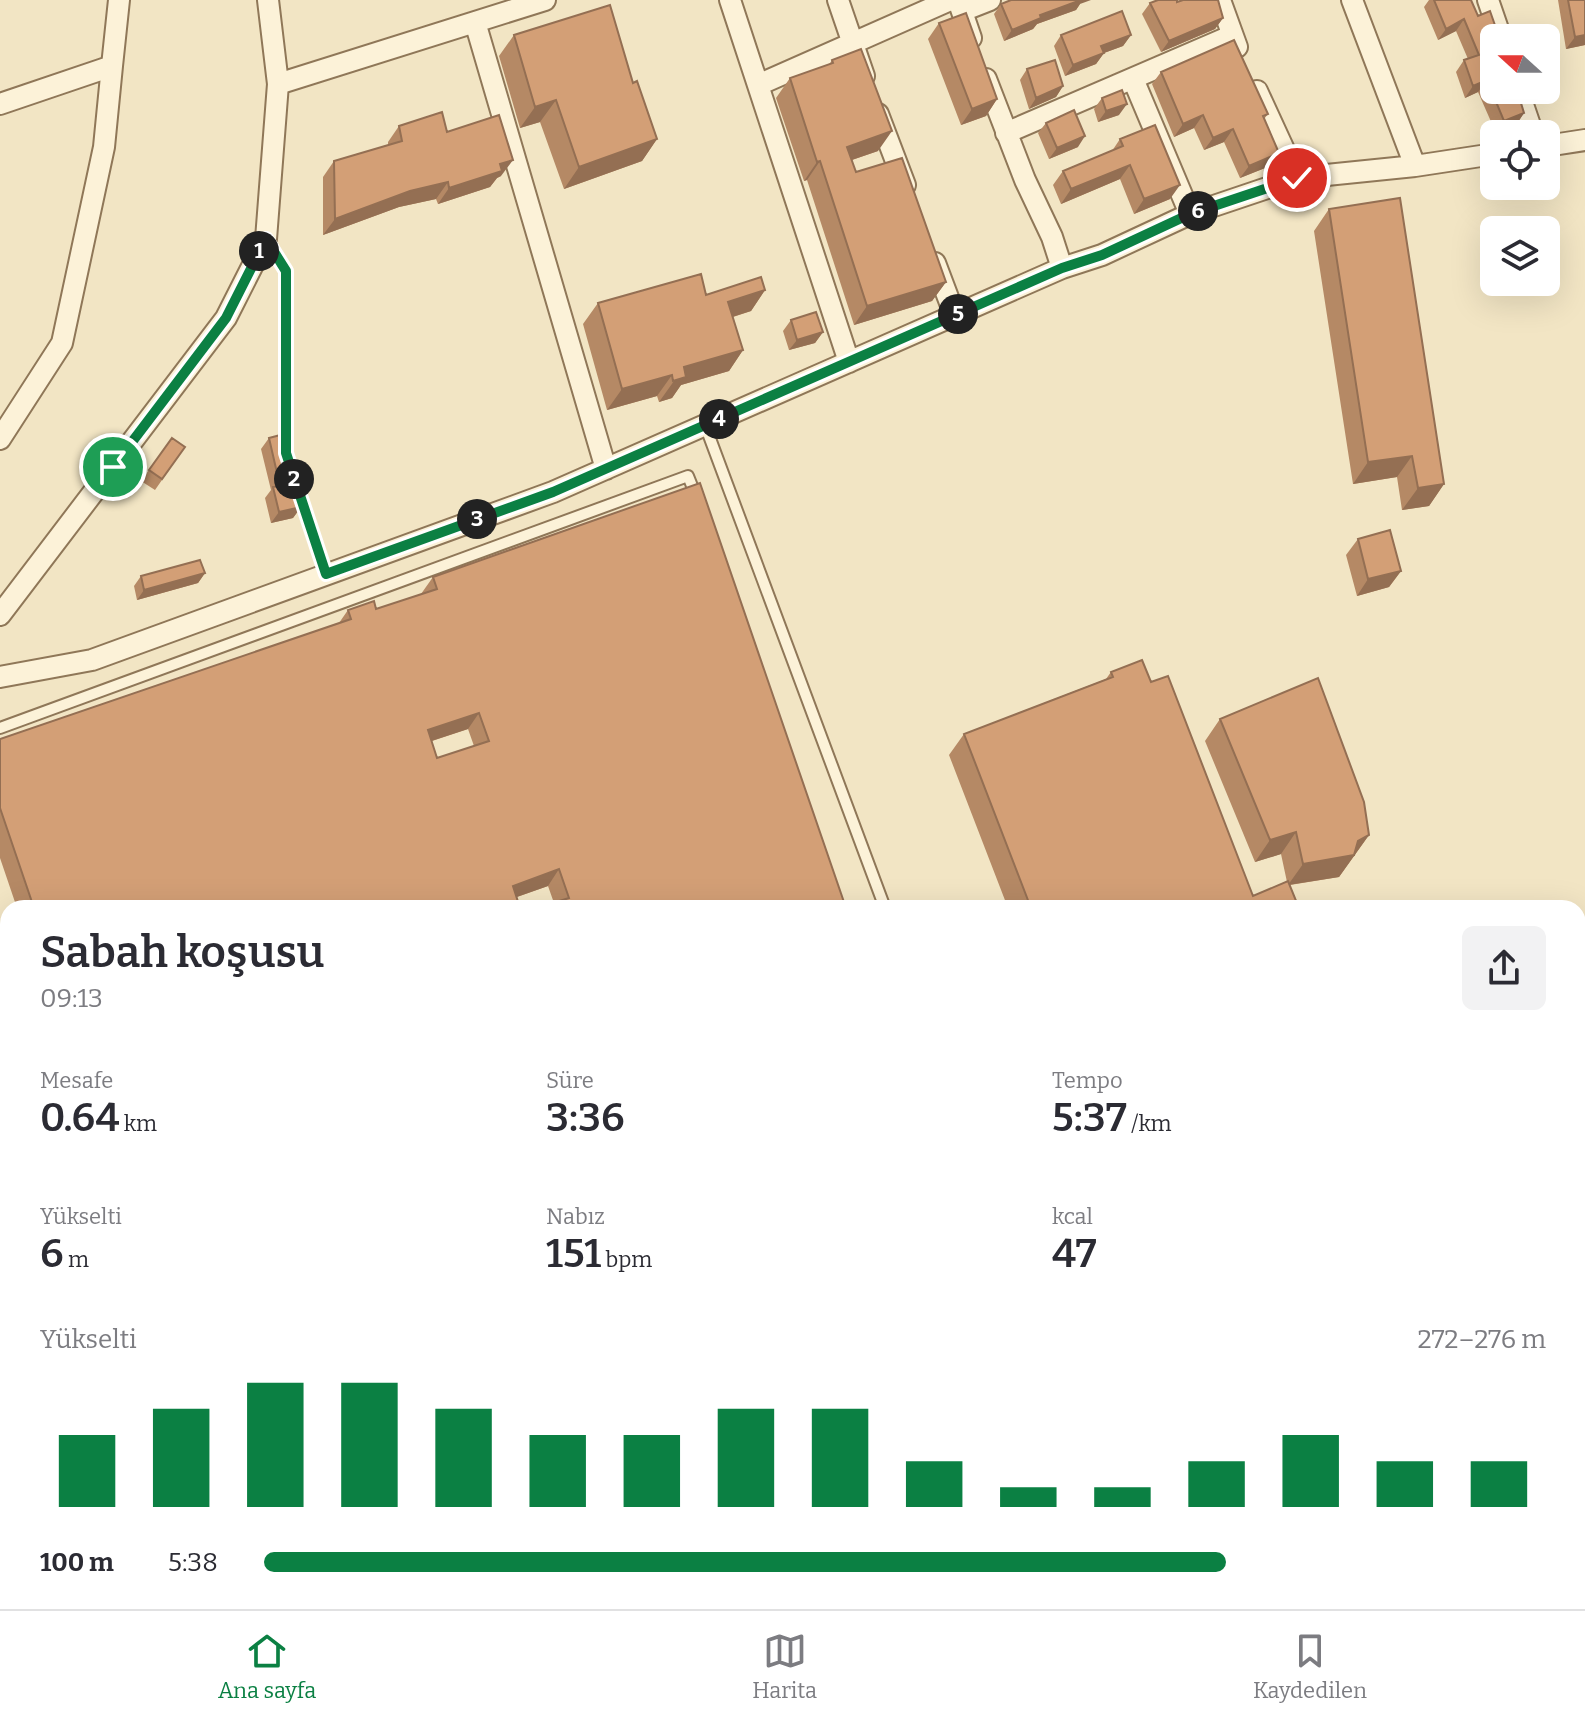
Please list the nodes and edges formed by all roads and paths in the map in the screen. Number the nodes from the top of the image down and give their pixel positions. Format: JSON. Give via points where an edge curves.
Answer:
{"nodes":[{"id":1,"x":119,"y":0,"type":"edge"},
{"id":2,"x":268,"y":0,"type":"edge"},
{"id":3,"x":545,"y":0,"type":"edge"},
{"id":4,"x":730,"y":0,"type":"edge"},
{"id":5,"x":838,"y":0,"type":"edge"},
{"id":6,"x":990,"y":0,"type":"edge"},
{"id":7,"x":1220,"y":0,"type":"edge"},
{"id":8,"x":1352,"y":0,"type":"edge"},
{"id":9,"x":1488,"y":0,"type":"edge"},
{"id":10,"x":957,"y":4,"type":"edge"},
{"id":11,"x":475,"y":22,"type":"junction"},
{"id":12,"x":1496,"y":24,"type":"edge"},
{"id":13,"x":1231,"y":36,"type":"junction"},
{"id":14,"x":852,"y":44,"type":"junction"},
{"id":15,"x":112,"y":66,"type":"junction"},
{"id":16,"x":1133,"y":79,"type":"junction"},
{"id":17,"x":278,"y":84,"type":"junction"},
{"id":18,"x":758,"y":85,"type":"junction"},
{"id":19,"x":0,"y":104,"type":"edge"},
{"id":20,"x":1006,"y":133,"type":"junction"},
{"id":21,"x":1585,"y":140,"type":"edge"},
{"id":22,"x":1560,"y":144,"type":"edge"},
{"id":23,"x":1480,"y":156,"type":"edge"},
{"id":24,"x":1415,"y":166,"type":"junction"},
{"id":25,"x":1297,"y":178,"type":"junction"},
{"id":26,"x":911,"y":201,"type":"edge"},
{"id":27,"x":1190,"y":214,"type":"junction"},
{"id":28,"x":266,"y":239,"type":"junction"},
{"id":29,"x":927,"y":244,"type":"edge"},
{"id":30,"x":1062,"y":268,"type":"junction"},
{"id":31,"x":955,"y":316,"type":"junction"},
{"id":32,"x":849,"y":362,"type":"junction"},
{"id":33,"x":705,"y":425,"type":"junction"},
{"id":34,"x":0,"y":439,"type":"edge"},
{"id":35,"x":606,"y":469,"type":"junction"},
{"id":36,"x":699,"y":506,"type":"edge"},
{"id":37,"x":326,"y":574,"type":"junction"},
{"id":38,"x":0,"y":615,"type":"edge"},
{"id":39,"x":0,"y":677,"type":"edge"},
{"id":40,"x":0,"y":728,"type":"edge"},
{"id":41,"x":882,"y":900,"type":"edge"}],
"edges":[{"from":1,"to":15,"type":"street"},
{"from":2,"to":17,"type":"street"},
{"from":3,"to":11,"type":"street"},
{"from":4,"to":18,"type":"street"},
{"from":5,"to":14,"type":"street"},
{"from":6,"to":10,"type":"street"},
{"from":7,"to":13,"type":"street"},
{"from":8,"to":24,"type":"street"},
{"from":9,"to":12,"type":"street"},
{"from":10,"to":14,"type":"street"},
{"from":10,"to":20,"type":"street"},
{"from":11,"to":17,"type":"street"},
{"from":11,"to":35,"type":"street"},
{"from":13,"to":16,"type":"street"},
{"from":13,"to":25,"type":"street"},
{"from":14,"to":18,"type":"street"},
{"from":14,"to":26,"type":"street"},
{"from":15,"to":19,"type":"street"},
{"from":15,"to":34,"type":"street","via":[[104,147],[62,343]]},
{"from":16,"to":20,"type":"street"},
{"from":16,"to":27,"type":"street"},
{"from":17,"to":28,"type":"street"},
{"from":18,"to":32,"type":"street"},
{"from":20,"to":30,"type":"street"},
{"from":21,"to":22,"type":"street"},
{"from":23,"to":24,"type":"street"},
{"from":24,"to":25,"type":"street"},
{"from":25,"to":27,"type":"street"},
{"from":27,"to":30,"type":"street"},
{"from":28,"to":37,"type":"lane","via":[[286,271],[286,453]]},
{"from":28,"to":38,"type":"street","via":[[226,318]]},
{"from":29,"to":31,"type":"street"},
{"from":30,"to":31,"type":"street"},
{"from":31,"to":32,"type":"street"},
{"from":32,"to":33,"type":"street"},
{"from":33,"to":35,"type":"street"},
{"from":33,"to":41,"type":"lane"},
{"from":35,"to":37,"type":"street"},
{"from":36,"to":40,"type":"lane","via":[[688,476]]},
{"from":37,"to":39,"type":"street","via":[[92,660]]}]}
